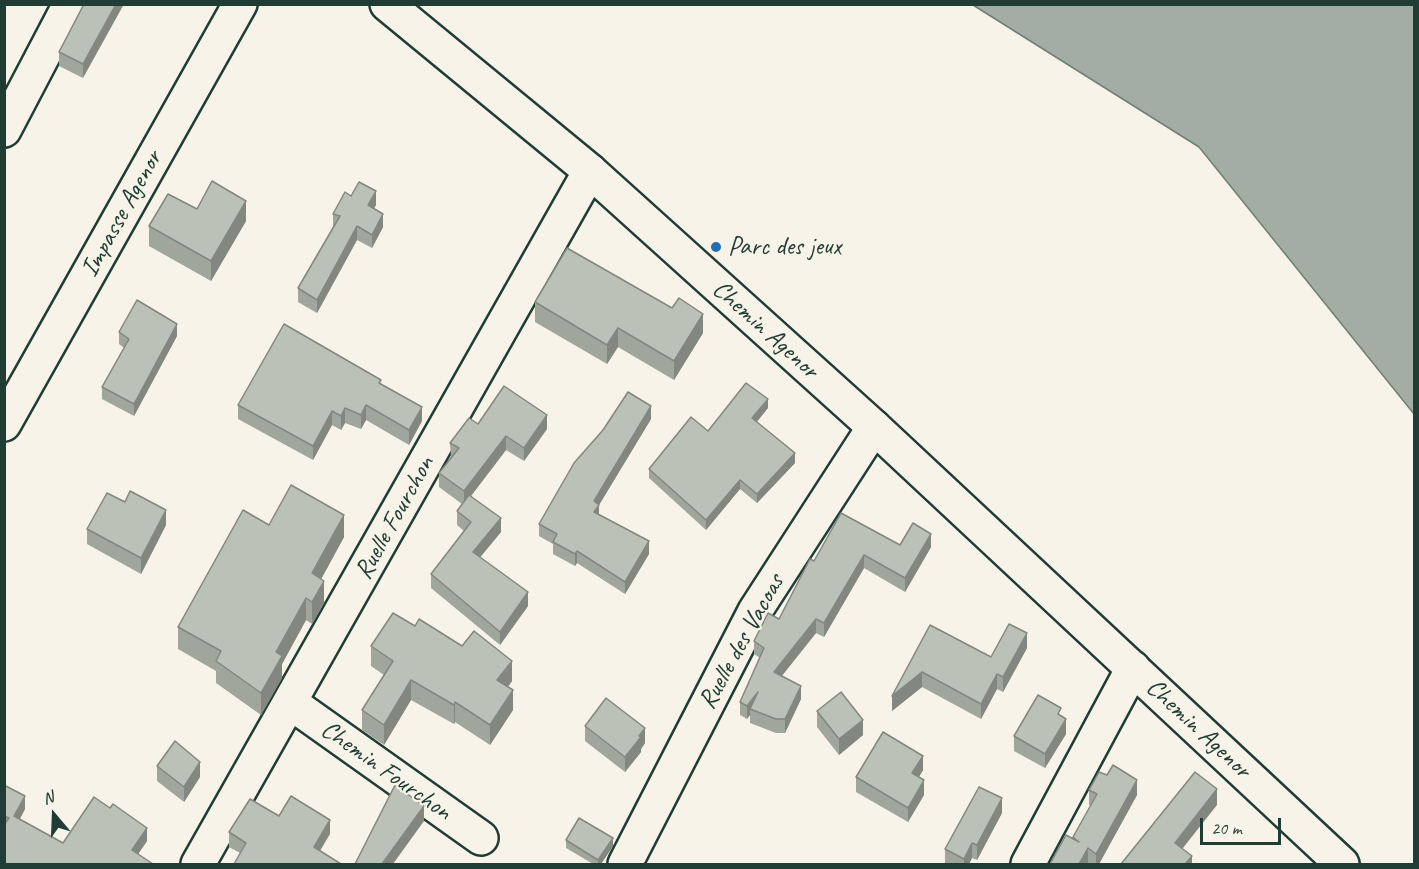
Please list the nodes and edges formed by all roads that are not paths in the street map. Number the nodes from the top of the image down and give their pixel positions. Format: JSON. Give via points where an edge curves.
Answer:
{"nodes":[{"id":1,"x":70,"y":4,"type":"edge"},
{"id":2,"x":240,"y":4,"type":"edge"},
{"id":3,"x":387,"y":4,"type":"edge"},
{"id":4,"x":4,"y":130,"type":"edge"},
{"id":5,"x":590,"y":171,"type":"junction"},
{"id":6,"x":4,"y":424,"type":"edge"},
{"id":7,"x":874,"y":427,"type":"junction"},
{"id":8,"x":1133,"y":668,"type":"junction"},
{"id":9,"x":291,"y":703,"type":"junction"},
{"id":10,"x":481,"y":838,"type":"dead end"},
{"id":11,"x":198,"y":864,"type":"edge"},
{"id":12,"x":625,"y":864,"type":"edge"},
{"id":13,"x":1028,"y":864,"type":"edge"},
{"id":14,"x":1342,"y":864,"type":"edge"}],
"edges":[{"from":1,"to":4,"type":"street"},
{"from":2,"to":6,"type":"street","name":"Impasse Agenor"},
{"from":3,"to":5,"type":"street","name":"Chemin Agenor"},
{"from":5,"to":7,"type":"street","name":"Chemin Agenor"},
{"from":5,"to":9,"type":"street","name":"Ruelle Fourchon"},
{"from":7,"to":8,"type":"street","name":"Chemin Agenor"},
{"from":7,"to":12,"type":"street","name":"Ruelle des Vacoas","via":[[755,611]]},
{"from":8,"to":13,"type":"street","name":"Chemin Agenor"},
{"from":8,"to":14,"type":"street","name":"Chemin Agenor"},
{"from":9,"to":10,"type":"street","name":"Chemin Fourchon"},
{"from":9,"to":11,"type":"street","name":"Ruelle Fourchon"}]}
